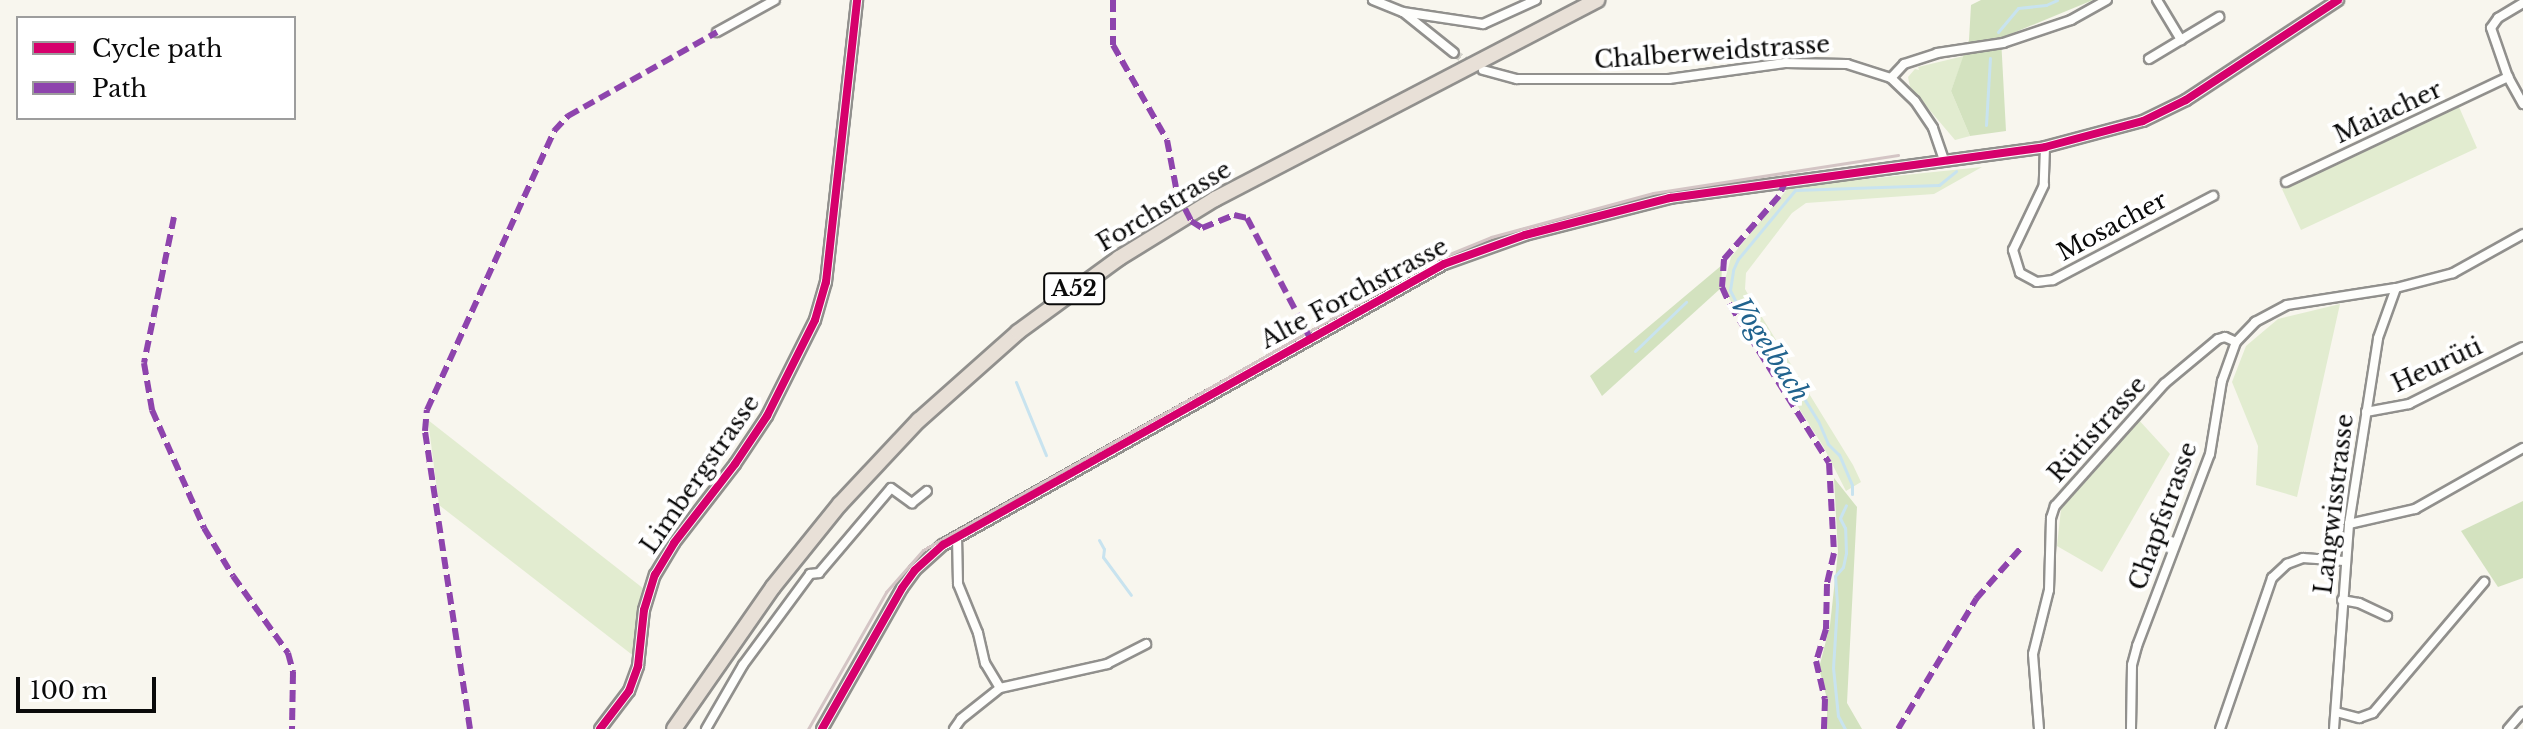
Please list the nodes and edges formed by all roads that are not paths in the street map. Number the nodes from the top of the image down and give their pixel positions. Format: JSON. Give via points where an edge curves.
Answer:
{"nodes":[{"id":1,"x":775,"y":0,"type":"edge"},
{"id":2,"x":857,"y":0,"type":"edge"},
{"id":3,"x":1373,"y":0,"type":"edge"},
{"id":4,"x":1536,"y":0,"type":"edge"},
{"id":5,"x":1583,"y":0,"type":"edge"},
{"id":6,"x":1597,"y":0,"type":"edge"},
{"id":7,"x":2107,"y":0,"type":"edge"},
{"id":8,"x":2157,"y":0,"type":"edge"},
{"id":9,"x":2338,"y":0,"type":"edge"},
{"id":10,"x":2523,"y":3,"type":"edge"},
{"id":11,"x":1403,"y":12,"type":"junction"},
{"id":12,"x":2219,"y":17,"type":"dead end"},
{"id":13,"x":717,"y":32,"type":"dead end"},
{"id":14,"x":2181,"y":40,"type":"junction"},
{"id":15,"x":1454,"y":53,"type":"tunnel mouth"},
{"id":16,"x":2149,"y":59,"type":"dead end"},
{"id":17,"x":1483,"y":70,"type":"tunnel mouth"},
{"id":18,"x":2508,"y":77,"type":"junction"},
{"id":19,"x":1891,"y":78,"type":"junction"},
{"id":20,"x":2523,"y":104,"type":"edge"},
{"id":21,"x":2045,"y":147,"type":"junction"},
{"id":22,"x":1944,"y":160,"type":"junction"},
{"id":23,"x":2286,"y":182,"type":"dead end"},
{"id":24,"x":2213,"y":196,"type":"dead end"},
{"id":25,"x":2523,"y":234,"type":"edge"},
{"id":26,"x":2396,"y":288,"type":"junction"},
{"id":27,"x":2236,"y":342,"type":"junction"},
{"id":28,"x":2523,"y":347,"type":"edge"},
{"id":29,"x":2366,"y":412,"type":"junction"},
{"id":30,"x":2523,"y":448,"type":"edge"},
{"id":31,"x":927,"y":491,"type":"dead end"},
{"id":32,"x":2349,"y":524,"type":"junction"},
{"id":33,"x":957,"y":536,"type":"junction"},
{"id":34,"x":2344,"y":561,"type":"junction"},
{"id":35,"x":2484,"y":582,"type":"dead end"},
{"id":36,"x":2342,"y":600,"type":"junction"},
{"id":37,"x":2387,"y":616,"type":"dead end"},
{"id":38,"x":1146,"y":644,"type":"dead end"},
{"id":39,"x":1000,"y":688,"type":"junction"},
{"id":40,"x":2336,"y":712,"type":"junction"},
{"id":41,"x":2523,"y":712,"type":"edge"},
{"id":42,"x":600,"y":729,"type":"edge"},
{"id":43,"x":666,"y":729,"type":"edge"},
{"id":44,"x":674,"y":729,"type":"edge"},
{"id":45,"x":706,"y":729,"type":"edge"},
{"id":46,"x":822,"y":729,"type":"edge"},
{"id":47,"x":954,"y":729,"type":"edge"},
{"id":48,"x":2039,"y":729,"type":"edge"},
{"id":49,"x":2131,"y":729,"type":"edge"},
{"id":50,"x":2220,"y":729,"type":"edge"},
{"id":51,"x":2334,"y":729,"type":"edge"},
{"id":52,"x":2508,"y":729,"type":"edge"}],
"edges":[{"from":1,"to":13,"type":"street"},
{"from":2,"to":42,"type":"street","name":"Limbergstrasse","via":[[826,282],[815,320],[767,416],[655,575],[644,610],[638,666],[629,691]]},
{"from":3,"to":11,"type":"street"},
{"from":4,"to":11,"type":"street","via":[[1483,24]]},
{"from":5,"to":43,"type":"highway","name":"Forchstrasse","number":"A52","via":[[1178,212],[1019,322],[909,420],[834,500],[769,581]]},
{"from":6,"to":44,"type":"highway","name":"Forchstrasse","number":"A52","via":[[1215,199],[1138,245],[1027,325],[940,400],[840,504],[773,587]]},
{"from":7,"to":19,"type":"street","via":[[2071,20],[2003,43],[1904,64]]},
{"from":8,"to":14,"type":"street"},
{"from":9,"to":21,"type":"street","name":"Alte Forchstrasse","via":[[2186,100],[2143,121]]},
{"from":10,"to":18,"type":"street","via":[[2491,28]]},
{"from":11,"to":15,"type":"street"},
{"from":12,"to":14,"type":"street"},
{"from":14,"to":16,"type":"street"},
{"from":17,"to":19,"type":"street","name":"Chalberweidstrasse","via":[[1517,79],[1669,79],[1785,63],[1847,64]]},
{"from":18,"to":20,"type":"street"},
{"from":18,"to":23,"type":"street","name":"Maiacher"},
{"from":19,"to":22,"type":"street","name":"Chalberweidstrasse","via":[[1933,128]]},
{"from":21,"to":22,"type":"street","name":"Alte Forchstrasse"},
{"from":21,"to":24,"type":"street","name":"Mosacher","via":[[2044,185],[2013,250],[2020,273],[2037,282],[2053,280]]},
{"from":22,"to":33,"type":"street","name":"Alte Forchstrasse","via":[[1670,198],[1469,253]]},
{"from":25,"to":26,"type":"street","name":"Chapfstrasse","via":[[2453,273]]},
{"from":26,"to":27,"type":"street","name":"Chapfstrasse","via":[[2287,305],[2255,322]]},
{"from":26,"to":29,"type":"street","name":"Langwisstrasse","via":[[2378,338]]},
{"from":27,"to":48,"type":"street","name":"Rütistrasse","via":[[2218,339],[2164,384],[2055,506],[2049,590],[2033,654]]},
{"from":27,"to":49,"type":"street","name":"Chapfstrasse","via":[[2222,381],[2210,454],[2137,646]]},
{"from":28,"to":29,"type":"street","name":"Heurüti","via":[[2409,404]]},
{"from":29,"to":32,"type":"street","name":"Langwisstrasse"},
{"from":30,"to":32,"type":"street","via":[[2415,509]]},
{"from":31,"to":45,"type":"street","via":[[912,503],[891,488],[819,573],[810,574],[743,665]]},
{"from":32,"to":34,"type":"street","name":"Langwisstrasse"},
{"from":33,"to":39,"type":"street","via":[[958,584],[985,663]]},
{"from":33,"to":46,"type":"street","name":"Alte Forchstrasse","via":[[923,562],[902,588]]},
{"from":34,"to":36,"type":"street","name":"Langwisstrasse"},
{"from":34,"to":50,"type":"street","via":[[2303,558],[2272,578]]},
{"from":35,"to":40,"type":"street","via":[[2373,713],[2359,718]]},
{"from":36,"to":37,"type":"street"},
{"from":36,"to":40,"type":"street","name":"Langwisstrasse"},
{"from":38,"to":39,"type":"street","via":[[1107,664]]},
{"from":39,"to":47,"type":"street"},
{"from":40,"to":51,"type":"street","name":"Langwisstrasse"},
{"from":41,"to":52,"type":"street"}]}
